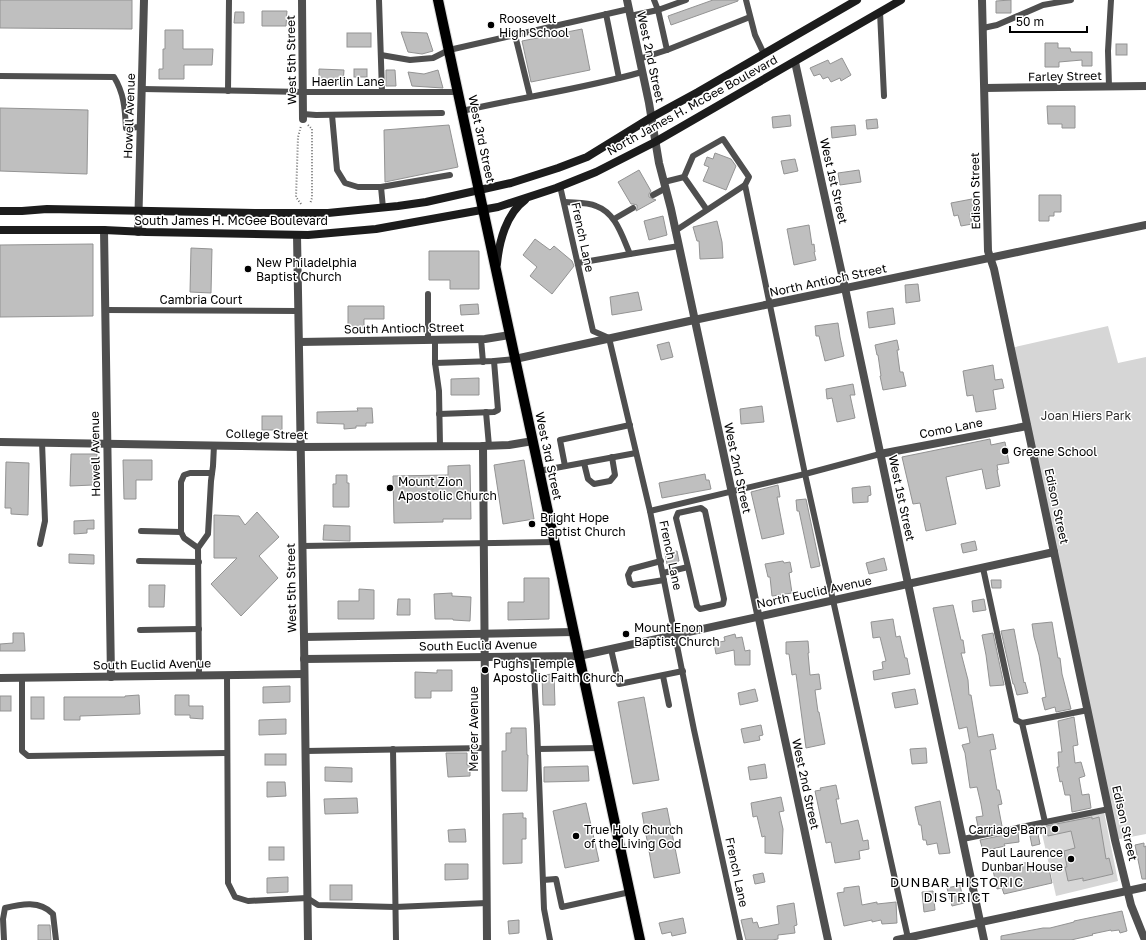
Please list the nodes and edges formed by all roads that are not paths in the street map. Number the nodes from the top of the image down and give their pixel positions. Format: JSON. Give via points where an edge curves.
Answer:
{"nodes":[{"id":1,"x":144,"y":0,"type":"edge"},
{"id":2,"x":229,"y":0,"type":"edge"},
{"id":3,"x":302,"y":0,"type":"edge"},
{"id":4,"x":379,"y":0,"type":"edge"},
{"id":5,"x":438,"y":0,"type":"edge"},
{"id":6,"x":627,"y":0,"type":"edge"},
{"id":7,"x":654,"y":0,"type":"edge"},
{"id":8,"x":686,"y":0,"type":"edge"},
{"id":9,"x":746,"y":0,"type":"edge"},
{"id":10,"x":857,"y":0,"type":"edge"},
{"id":11,"x":901,"y":0,"type":"edge"},
{"id":12,"x":982,"y":0,"type":"edge"},
{"id":13,"x":1071,"y":0,"type":"edge"},
{"id":14,"x":1111,"y":0,"type":"edge"},
{"id":15,"x":658,"y":10,"type":"junction"},
{"id":16,"x":880,"y":12,"type":"junction"},
{"id":17,"x":630,"y":13,"type":"junction"},
{"id":18,"x":606,"y":14,"type":"junction"},
{"id":19,"x":750,"y":17,"type":"junction"},
{"id":20,"x":983,"y":28,"type":"junction"},
{"id":21,"x":515,"y":35,"type":"junction"},
{"id":22,"x":449,"y":50,"type":"junction"},
{"id":23,"x":667,"y":50,"type":"junction"},
{"id":24,"x":764,"y":54,"type":"junction"},
{"id":25,"x":381,"y":55,"type":"junction"},
{"id":26,"x":640,"y":59,"type":"junction"},
{"id":27,"x":795,"y":62,"type":"junction"},
{"id":28,"x":642,"y":72,"type":"junction"},
{"id":29,"x":0,"y":76,"type":"edge"},
{"id":30,"x":619,"y":78,"type":"junction"},
{"id":31,"x":1146,"y":86,"type":"edge"},
{"id":32,"x":1109,"y":87,"type":"junction"},
{"id":33,"x":984,"y":88,"type":"junction"},
{"id":34,"x":142,"y":89,"type":"junction"},
{"id":35,"x":228,"y":91,"type":"junction"},
{"id":36,"x":303,"y":92,"type":"junction"},
{"id":37,"x":382,"y":92,"type":"junction"},
{"id":38,"x":458,"y":92,"type":"junction"},
{"id":39,"x":530,"y":96,"type":"junction"},
{"id":40,"x":884,"y":96,"type":"dead end"},
{"id":41,"x":462,"y":111,"type":"junction"},
{"id":42,"x":442,"y":113,"type":"dead end"},
{"id":43,"x":332,"y":115,"type":"junction"},
{"id":44,"x":303,"y":116,"type":"joint"},
{"id":45,"x":652,"y":117,"type":"junction"},
{"id":46,"x":140,"y":127,"type":"junction"},
{"id":47,"x":655,"y":142,"type":"junction"},
{"id":48,"x":450,"y":175,"type":"dead end"},
{"id":49,"x":684,"y":177,"type":"junction"},
{"id":50,"x":665,"y":185,"type":"junction"},
{"id":51,"x":560,"y":186,"type":"junction"},
{"id":52,"x":745,"y":186,"type":"junction"},
{"id":53,"x":381,"y":187,"type":"junction"},
{"id":54,"x":480,"y":190,"type":"junction"},
{"id":55,"x":653,"y":195,"type":"dead end"},
{"id":56,"x":529,"y":198,"type":"junction"},
{"id":57,"x":565,"y":202,"type":"junction"},
{"id":58,"x":384,"y":208,"type":"junction"},
{"id":59,"x":633,"y":208,"type":"dead end"},
{"id":60,"x":484,"y":210,"type":"junction"},
{"id":61,"x":707,"y":210,"type":"junction"},
{"id":62,"x":0,"y":211,"type":"edge"},
{"id":63,"x":138,"y":211,"type":"junction"},
{"id":64,"x":614,"y":219,"type":"junction"},
{"id":65,"x":1146,"y":225,"type":"edge"},
{"id":66,"x":0,"y":230,"type":"edge"},
{"id":67,"x":104,"y":230,"type":"junction"},
{"id":68,"x":675,"y":231,"type":"junction"},
{"id":69,"x":138,"y":232,"type":"junction"},
{"id":70,"x":297,"y":235,"type":"junction"},
{"id":71,"x":679,"y":246,"type":"junction"},
{"id":72,"x":630,"y":254,"type":"junction"},
{"id":73,"x":990,"y":257,"type":"junction"},
{"id":74,"x":578,"y":263,"type":"junction"},
{"id":75,"x":496,"y":269,"type":"junction"},
{"id":76,"x":845,"y":288,"type":"junction"},
{"id":77,"x":428,"y":294,"type":"dead end"},
{"id":78,"x":771,"y":304,"type":"junction"},
{"id":79,"x":105,"y":310,"type":"junction"},
{"id":80,"x":298,"y":311,"type":"junction"},
{"id":81,"x":694,"y":320,"type":"junction"},
{"id":82,"x":510,"y":336,"type":"junction"},
{"id":83,"x":609,"y":338,"type":"junction"},
{"id":84,"x":481,"y":339,"type":"junction"},
{"id":85,"x":431,"y":340,"type":"junction"},
{"id":86,"x":299,"y":342,"type":"junction"},
{"id":87,"x":515,"y":359,"type":"junction"},
{"id":88,"x":494,"y":361,"type":"junction"},
{"id":89,"x":483,"y":362,"type":"junction"},
{"id":90,"x":435,"y":363,"type":"junction"},
{"id":91,"x":486,"y":412,"type":"junction"},
{"id":92,"x":439,"y":414,"type":"junction"},
{"id":93,"x":630,"y":425,"type":"junction"},
{"id":94,"x":1027,"y":426,"type":"junction"},
{"id":95,"x":533,"y":441,"type":"junction"},
{"id":96,"x":0,"y":442,"type":"edge"},
{"id":97,"x":42,"y":442,"type":"junction"},
{"id":98,"x":107,"y":443,"type":"junction"},
{"id":99,"x":214,"y":445,"type":"junction"},
{"id":100,"x":440,"y":446,"type":"junction"},
{"id":101,"x":486,"y":446,"type":"junction"},
{"id":102,"x":301,"y":447,"type":"junction"},
{"id":103,"x":636,"y":453,"type":"junction"},
{"id":104,"x":880,"y":454,"type":"junction"},
{"id":105,"x":612,"y":457,"type":"junction"},
{"id":106,"x":584,"y":463,"type":"junction"},
{"id":107,"x":565,"y":466,"type":"junction"},
{"id":108,"x":539,"y":472,"type":"junction"},
{"id":109,"x":212,"y":473,"type":"junction"},
{"id":110,"x":806,"y":474,"type":"junction"},
{"id":111,"x":731,"y":492,"type":"junction"},
{"id":112,"x":650,"y":511,"type":"junction"},
{"id":113,"x":141,"y":531,"type":"dead end"},
{"id":114,"x":181,"y":532,"type":"junction"},
{"id":115,"x":554,"y":542,"type":"junction"},
{"id":116,"x":484,"y":543,"type":"junction"},
{"id":117,"x":40,"y":544,"type":"dead end"},
{"id":118,"x":302,"y":546,"type":"junction"},
{"id":119,"x":198,"y":548,"type":"junction"},
{"id":120,"x":1054,"y":552,"type":"junction"},
{"id":121,"x":139,"y":561,"type":"dead end"},
{"id":122,"x":661,"y":561,"type":"junction"},
{"id":123,"x":199,"y":562,"type":"junction"},
{"id":124,"x":688,"y":567,"type":"junction"},
{"id":125,"x":982,"y":568,"type":"junction"},
{"id":126,"x":664,"y":577,"type":"junction"},
{"id":127,"x":908,"y":584,"type":"junction"},
{"id":128,"x":834,"y":600,"type":"junction"},
{"id":129,"x":758,"y":617,"type":"junction"},
{"id":130,"x":199,"y":629,"type":"junction"},
{"id":131,"x":140,"y":630,"type":"dead end"},
{"id":132,"x":574,"y":632,"type":"junction"},
{"id":133,"x":485,"y":634,"type":"junction"},
{"id":134,"x":676,"y":635,"type":"junction"},
{"id":135,"x":304,"y":637,"type":"junction"},
{"id":136,"x":611,"y":649,"type":"junction"},
{"id":137,"x":579,"y":656,"type":"junction"},
{"id":138,"x":533,"y":657,"type":"junction"},
{"id":139,"x":485,"y":658,"type":"junction"},
{"id":140,"x":304,"y":659,"type":"junction"},
{"id":141,"x":683,"y":672,"type":"junction"},
{"id":142,"x":304,"y":674,"type":"junction"},
{"id":143,"x":227,"y":675,"type":"junction"},
{"id":144,"x":199,"y":676,"type":"junction"},
{"id":145,"x":663,"y":676,"type":"junction"},
{"id":146,"x":111,"y":677,"type":"junction"},
{"id":147,"x":0,"y":678,"type":"edge"},
{"id":148,"x":22,"y":678,"type":"junction"},
{"id":149,"x":669,"y":705,"type":"dead end"},
{"id":150,"x":1088,"y":710,"type":"junction"},
{"id":151,"x":1022,"y":724,"type":"junction"},
{"id":152,"x":486,"y":748,"type":"junction"},
{"id":153,"x":599,"y":748,"type":"junction"},
{"id":154,"x":393,"y":749,"type":"junction"},
{"id":155,"x":538,"y":749,"type":"junction"},
{"id":156,"x":305,"y":751,"type":"junction"},
{"id":157,"x":227,"y":753,"type":"junction"},
{"id":158,"x":1109,"y":809,"type":"junction"},
{"id":159,"x":1045,"y":822,"type":"junction"},
{"id":160,"x":963,"y":839,"type":"junction"},
{"id":161,"x":543,"y":880,"type":"junction"},
{"id":162,"x":1146,"y":887,"type":"edge"},
{"id":163,"x":1128,"y":891,"type":"junction"},
{"id":164,"x":630,"y":892,"type":"junction"},
{"id":165,"x":307,"y":898,"type":"junction"},
{"id":166,"x":487,"y":903,"type":"junction"},
{"id":167,"x":395,"y":907,"type":"junction"},
{"id":168,"x":980,"y":923,"type":"junction"},
{"id":169,"x":908,"y":938,"type":"junction"},
{"id":170,"x":4,"y":940,"type":"edge"},
{"id":171,"x":56,"y":940,"type":"edge"},
{"id":172,"x":308,"y":940,"type":"edge"},
{"id":173,"x":396,"y":940,"type":"edge"},
{"id":174,"x":487,"y":940,"type":"edge"},
{"id":175,"x":550,"y":940,"type":"edge"},
{"id":176,"x":640,"y":940,"type":"edge"},
{"id":177,"x":740,"y":940,"type":"edge"},
{"id":178,"x":828,"y":940,"type":"edge"},
{"id":179,"x":897,"y":940,"type":"edge"},
{"id":180,"x":984,"y":940,"type":"edge"},
{"id":181,"x":1145,"y":940,"type":"edge"}],
"edges":[{"from":1,"to":34,"type":"street","name":"Howell Avenue"},
{"from":2,"to":35,"type":"lane"},
{"from":3,"to":36,"type":"street","name":"West 5th Street"},
{"from":4,"to":25,"type":"lane"},
{"from":5,"to":22,"type":"main road","name":"West 3rd Street"},
{"from":6,"to":17,"type":"street","name":"West 2nd Street"},
{"from":7,"to":15,"type":"lane"},
{"from":8,"to":15,"type":"lane"},
{"from":9,"to":19,"type":"lane"},
{"from":10,"to":24,"type":"main road","name":"North James H. McGee Boulevard"},
{"from":11,"to":16,"type":"main road","name":"North James H. McGee Boulevard"},
{"from":12,"to":20,"type":"street","name":"Edison Street"},
{"from":13,"to":20,"type":"lane","via":[[1043,5],[997,25]]},
{"from":14,"to":32,"type":"lane"},
{"from":15,"to":17,"type":"lane"},
{"from":15,"to":23,"type":"lane"},
{"from":16,"to":27,"type":"main road","name":"North James H. McGee Boulevard"},
{"from":16,"to":40,"type":"lane"},
{"from":17,"to":18,"type":"lane"},
{"from":17,"to":26,"type":"street","name":"West 2nd Street"},
{"from":18,"to":21,"type":"lane"},
{"from":18,"to":30,"type":"lane"},
{"from":19,"to":23,"type":"lane"},
{"from":19,"to":24,"type":"lane"},
{"from":20,"to":33,"type":"street","name":"Edison Street"},
{"from":21,"to":22,"type":"lane"},
{"from":21,"to":39,"type":"lane"},
{"from":22,"to":25,"type":"lane","via":[[433,58],[410,60]]},
{"from":22,"to":38,"type":"main road","name":"West 3rd Street"},
{"from":23,"to":26,"type":"lane"},
{"from":24,"to":45,"type":"main road","name":"North James H. McGee Boulevard"},
{"from":25,"to":37,"type":"lane"},
{"from":26,"to":28,"type":"street","name":"West 2nd Street"},
{"from":27,"to":47,"type":"main road","name":"North James H. McGee Boulevard"},
{"from":27,"to":76,"type":"street","name":"West 1st Street"},
{"from":28,"to":30,"type":"lane"},
{"from":28,"to":45,"type":"street","name":"West 2nd Street"},
{"from":29,"to":46,"type":"lane","via":[[114,77],[124,101],[126,128]]},
{"from":30,"to":39,"type":"lane"},
{"from":31,"to":32,"type":"street","name":"Farley Street"},
{"from":32,"to":33,"type":"street","name":"Farley Street"},
{"from":33,"to":73,"type":"street","name":"Edison Street"},
{"from":34,"to":35,"type":"lane","name":"Haerlin Lane"},
{"from":34,"to":46,"type":"street","name":"Howell Avenue"},
{"from":35,"to":36,"type":"lane","name":"Haerlin Lane"},
{"from":36,"to":37,"type":"lane","name":"Haerlin Lane"},
{"from":36,"to":44,"type":"street","name":"West 5th Street"},
{"from":37,"to":38,"type":"lane","name":"Haerlin Lane"},
{"from":38,"to":41,"type":"main road","name":"West 3rd Street"},
{"from":39,"to":41,"type":"lane"},
{"from":41,"to":54,"type":"main road","name":"West 3rd Street"},
{"from":42,"to":43,"type":"lane"},
{"from":43,"to":44,"type":"lane"},
{"from":43,"to":53,"type":"lane","via":[[337,170],[345,183],[358,187]]},
{"from":45,"to":47,"type":"street","name":"West 2nd Street"},
{"from":45,"to":54,"type":"main road","name":"North James H. McGee Boulevard","via":[[587,156],[511,183]]},
{"from":46,"to":63,"type":"street","name":"Howell Avenue"},
{"from":47,"to":50,"type":"street","name":"West 2nd Street"},
{"from":47,"to":51,"type":"main road","name":"North James H. McGee Boulevard","via":[[596,172]]},
{"from":48,"to":53,"type":"lane"},
{"from":49,"to":50,"type":"lane"},
{"from":49,"to":52,"type":"lane","via":[[693,156],[723,139],[749,176]]},
{"from":49,"to":61,"type":"lane"},
{"from":50,"to":55,"type":"lane"},
{"from":50,"to":68,"type":"street","name":"West 2nd Street"},
{"from":51,"to":56,"type":"main road","name":"North James H. McGee Boulevard"},
{"from":51,"to":57,"type":"lane","name":"French Lane"},
{"from":52,"to":61,"type":"lane"},
{"from":52,"to":78,"type":"lane"},
{"from":53,"to":58,"type":"lane"},
{"from":54,"to":58,"type":"main road","name":"South James H. McGee Boulevard"},
{"from":54,"to":60,"type":"main road","name":"West 3rd Street"},
{"from":56,"to":60,"type":"main road","name":"North James H. McGee Boulevard"},
{"from":56,"to":75,"type":"main road","via":[[510,216],[502,237]]},
{"from":57,"to":64,"type":"lane","via":[[595,205],[606,210]]},
{"from":57,"to":74,"type":"lane","name":"French Lane"},
{"from":58,"to":63,"type":"main road","name":"South James H. McGee Boulevard","via":[[307,213]]},
{"from":59,"to":64,"type":"lane"},
{"from":60,"to":70,"type":"main road","name":"South James H. McGee Boulevard","via":[[376,229]]},
{"from":60,"to":75,"type":"main road","name":"West 3rd Street"},
{"from":61,"to":68,"type":"lane"},
{"from":62,"to":63,"type":"main road","name":"South James H. McGee Boulevard"},
{"from":63,"to":69,"type":"street","name":"Howell Avenue"},
{"from":64,"to":72,"type":"lane"},
{"from":65,"to":73,"type":"street","name":"North Antioch Street"},
{"from":66,"to":67,"type":"main road","name":"South James H. McGee Boulevard"},
{"from":67,"to":69,"type":"main road","name":"South James H. McGee Boulevard"},
{"from":67,"to":79,"type":"street","name":"Howell Avenue"},
{"from":68,"to":71,"type":"street","name":"West 2nd Street"},
{"from":69,"to":70,"type":"main road","name":"South James H. McGee Boulevard"},
{"from":70,"to":80,"type":"street","name":"West 5th Street"},
{"from":71,"to":72,"type":"lane"},
{"from":71,"to":81,"type":"street","name":"West 2nd Street"},
{"from":72,"to":74,"type":"lane"},
{"from":73,"to":76,"type":"street","name":"North Antioch Street"},
{"from":73,"to":94,"type":"street","name":"Edison Street"},
{"from":74,"to":83,"type":"lane","name":"French Lane","via":[[593,331]]},
{"from":75,"to":82,"type":"main road","name":"West 3rd Street"},
{"from":76,"to":78,"type":"street","name":"North Antioch Street"},
{"from":76,"to":104,"type":"street","name":"West 1st Street"},
{"from":77,"to":85,"type":"lane"},
{"from":78,"to":81,"type":"street","name":"North Antioch Street"},
{"from":78,"to":110,"type":"lane"},
{"from":79,"to":80,"type":"lane","name":"Cambria Court"},
{"from":79,"to":98,"type":"street","name":"Howell Avenue"},
{"from":80,"to":86,"type":"street","name":"West 5th Street"},
{"from":81,"to":83,"type":"street","name":"North Antioch Street"},
{"from":81,"to":111,"type":"street","name":"West 2nd Street"},
{"from":82,"to":84,"type":"street","name":"South Antioch Street"},
{"from":82,"to":87,"type":"main road","name":"West 3rd Street"},
{"from":83,"to":87,"type":"street","name":"North Antioch Street"},
{"from":83,"to":93,"type":"lane","name":"French Lane"},
{"from":84,"to":85,"type":"street","name":"South Antioch Street"},
{"from":84,"to":89,"type":"lane"},
{"from":85,"to":86,"type":"street","name":"South Antioch Street"},
{"from":85,"to":90,"type":"lane"},
{"from":86,"to":102,"type":"street","name":"West 5th Street"},
{"from":87,"to":88,"type":"lane"},
{"from":87,"to":95,"type":"main road","name":"West 3rd Street"},
{"from":88,"to":89,"type":"lane"},
{"from":88,"to":91,"type":"lane","via":[[498,410]]},
{"from":89,"to":90,"type":"lane"},
{"from":90,"to":92,"type":"lane"},
{"from":91,"to":92,"type":"lane"},
{"from":91,"to":101,"type":"lane"},
{"from":92,"to":100,"type":"lane"},
{"from":93,"to":103,"type":"lane","name":"French Lane"},
{"from":93,"to":107,"type":"lane","via":[[560,440]]},
{"from":94,"to":104,"type":"street","name":"Como Lane"},
{"from":94,"to":120,"type":"street","name":"Edison Street"},
{"from":95,"to":101,"type":"street","name":"College Street"},
{"from":95,"to":108,"type":"main road","name":"West 3rd Street"},
{"from":96,"to":97,"type":"street","name":"College Street"},
{"from":97,"to":98,"type":"street","name":"College Street"},
{"from":97,"to":117,"type":"lane","via":[[45,521]]},
{"from":98,"to":99,"type":"street","name":"College Street"},
{"from":98,"to":146,"type":"street","name":"Howell Avenue"},
{"from":99,"to":102,"type":"street","name":"College Street"},
{"from":99,"to":109,"type":"lane"},
{"from":100,"to":101,"type":"street","name":"College Street"},
{"from":100,"to":102,"type":"street","name":"College Street"},
{"from":101,"to":116,"type":"street","name":"Mercer Avenue"},
{"from":102,"to":118,"type":"street","name":"West 5th Street"},
{"from":103,"to":105,"type":"lane"},
{"from":103,"to":112,"type":"lane","name":"French Lane"},
{"from":104,"to":110,"type":"lane"},
{"from":104,"to":127,"type":"street","name":"West 1st Street"},
{"from":105,"to":106,"type":"lane"},
{"from":105,"to":106,"type":"lane","via":[[615,475],[610,481],[594,484],[588,479]]},
{"from":106,"to":107,"type":"lane"},
{"from":107,"to":108,"type":"lane"},
{"from":108,"to":115,"type":"main road","name":"West 3rd Street"},
{"from":109,"to":114,"type":"lane","via":[[184,475],[181,482]]},
{"from":109,"to":119,"type":"lane","via":[[208,534]]},
{"from":110,"to":111,"type":"lane"},
{"from":110,"to":128,"type":"lane"},
{"from":111,"to":112,"type":"lane"},
{"from":111,"to":129,"type":"street","name":"West 2nd Street"},
{"from":112,"to":122,"type":"lane","name":"French Lane"},
{"from":113,"to":114,"type":"lane"},
{"from":114,"to":119,"type":"lane","via":[[184,538]]},
{"from":115,"to":116,"type":"lane"},
{"from":115,"to":132,"type":"main road","name":"West 3rd Street"},
{"from":116,"to":118,"type":"lane"},
{"from":116,"to":133,"type":"street","name":"Mercer Avenue"},
{"from":118,"to":135,"type":"street","name":"West 5th Street"},
{"from":119,"to":123,"type":"lane"},
{"from":120,"to":125,"type":"street","name":"North Euclid Avenue"},
{"from":120,"to":150,"type":"street","name":"Edison Street"},
{"from":121,"to":123,"type":"lane"},
{"from":122,"to":126,"type":"lane","name":"French Lane"},
{"from":122,"to":126,"type":"lane","via":[[631,569],[628,575],[633,585]]},
{"from":123,"to":130,"type":"lane"},
{"from":124,"to":124,"type":"lane","via":[[676,518],[678,513],[701,508],[705,511],[723,604],[700,608],[697,606]]},
{"from":124,"to":126,"type":"lane"},
{"from":125,"to":127,"type":"street","name":"North Euclid Avenue"},
{"from":125,"to":151,"type":"lane","via":[[1016,720]]},
{"from":126,"to":134,"type":"lane","name":"French Lane"},
{"from":127,"to":128,"type":"street","name":"North Euclid Avenue"},
{"from":127,"to":160,"type":"street","name":"West 1st Street"},
{"from":128,"to":129,"type":"street","name":"North Euclid Avenue"},
{"from":128,"to":169,"type":"lane"},
{"from":129,"to":134,"type":"street","name":"North Euclid Avenue"},
{"from":129,"to":178,"type":"street","name":"West 2nd Street"},
{"from":130,"to":131,"type":"lane"},
{"from":130,"to":144,"type":"lane"},
{"from":132,"to":133,"type":"street","name":"South Euclid Avenue"},
{"from":132,"to":137,"type":"main road","name":"West 3rd Street"},
{"from":133,"to":135,"type":"street","name":"South Euclid Avenue"},
{"from":133,"to":139,"type":"street","name":"Mercer Avenue"},
{"from":134,"to":136,"type":"street","name":"North Euclid Avenue"},
{"from":134,"to":141,"type":"lane","name":"French Lane"},
{"from":135,"to":140,"type":"street","name":"West 5th Street"},
{"from":136,"to":137,"type":"street","name":"North Euclid Avenue"},
{"from":136,"to":145,"type":"lane","via":[[619,684]]},
{"from":137,"to":138,"type":"street","name":"South Euclid Avenue"},
{"from":137,"to":153,"type":"main road","name":"West 3rd Street"},
{"from":138,"to":139,"type":"street","name":"South Euclid Avenue"},
{"from":138,"to":155,"type":"lane"},
{"from":139,"to":140,"type":"street","name":"South Euclid Avenue"},
{"from":139,"to":152,"type":"street","name":"Mercer Avenue"},
{"from":140,"to":142,"type":"street","name":"West 5th Street"},
{"from":141,"to":145,"type":"lane"},
{"from":141,"to":177,"type":"lane","name":"French Lane"},
{"from":142,"to":143,"type":"street","name":"South Euclid Avenue"},
{"from":142,"to":156,"type":"street","name":"West 5th Street"},
{"from":143,"to":144,"type":"street","name":"South Euclid Avenue"},
{"from":143,"to":157,"type":"lane"},
{"from":144,"to":146,"type":"street","name":"South Euclid Avenue"},
{"from":145,"to":149,"type":"lane"},
{"from":146,"to":148,"type":"street","name":"South Euclid Avenue"},
{"from":147,"to":148,"type":"street","name":"South Euclid Avenue"},
{"from":148,"to":157,"type":"lane","via":[[22,751],[28,756]]},
{"from":150,"to":151,"type":"lane"},
{"from":150,"to":158,"type":"street","name":"Edison Street"},
{"from":151,"to":159,"type":"lane"},
{"from":152,"to":154,"type":"lane"},
{"from":152,"to":166,"type":"street","name":"Mercer Avenue"},
{"from":153,"to":155,"type":"lane"},
{"from":153,"to":164,"type":"main road","name":"West 3rd Street"},
{"from":154,"to":156,"type":"lane"},
{"from":154,"to":167,"type":"lane"},
{"from":155,"to":161,"type":"lane"},
{"from":156,"to":165,"type":"street","name":"West 5th Street"},
{"from":157,"to":165,"type":"lane","via":[[228,883],[235,897],[248,901]]},
{"from":158,"to":159,"type":"lane"},
{"from":158,"to":163,"type":"street","name":"Edison Street"},
{"from":159,"to":160,"type":"lane"},
{"from":160,"to":168,"type":"street","name":"West 1st Street"},
{"from":161,"to":164,"type":"lane","via":[[556,879],[562,906]]},
{"from":161,"to":175,"type":"lane","via":[[544,909]]},
{"from":162,"to":163,"type":"street"},
{"from":163,"to":168,"type":"street"},
{"from":163,"to":181,"type":"street","name":"Edison Street"},
{"from":164,"to":176,"type":"main road","name":"West 3rd Street"},
{"from":165,"to":167,"type":"lane","via":[[318,905]]},
{"from":165,"to":172,"type":"street","name":"West 5th Street"},
{"from":166,"to":167,"type":"lane"},
{"from":166,"to":174,"type":"street","name":"Mercer Avenue"},
{"from":167,"to":173,"type":"lane"},
{"from":168,"to":169,"type":"street"},
{"from":168,"to":180,"type":"street","name":"West 1st Street"},
{"from":169,"to":179,"type":"street"},
{"from":170,"to":171,"type":"lane","via":[[5,908],[33,904],[44,906],[53,914]]}]}
